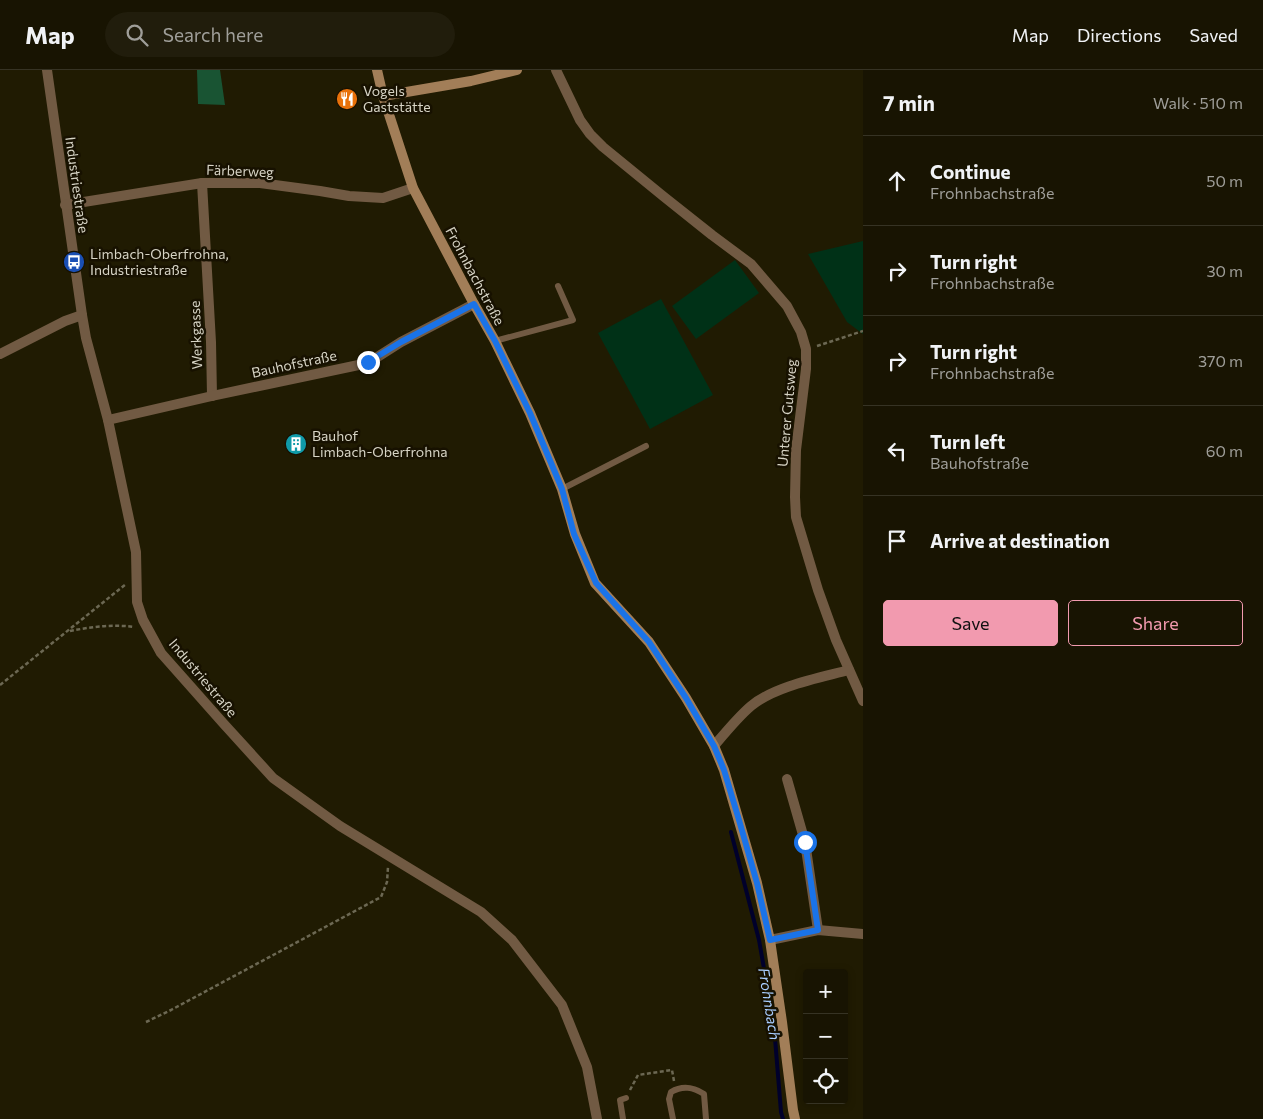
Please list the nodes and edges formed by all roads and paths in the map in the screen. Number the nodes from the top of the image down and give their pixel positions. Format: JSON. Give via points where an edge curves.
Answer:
{"nodes":[{"id":1,"x":47,"y":70,"type":"edge"},
{"id":2,"x":376,"y":70,"type":"edge"},
{"id":3,"x":516,"y":70,"type":"edge"},
{"id":4,"x":556,"y":70,"type":"edge"},
{"id":5,"x":383,"y":96,"type":"junction"},
{"id":6,"x":202,"y":182,"type":"junction"},
{"id":7,"x":413,"y":188,"type":"junction"},
{"id":8,"x":65,"y":205,"type":"junction"},
{"id":9,"x":558,"y":286,"type":"dead end"},
{"id":10,"x":474,"y":304,"type":"junction"},
{"id":11,"x":82,"y":315,"type":"junction"},
{"id":12,"x":863,"y":331,"type":"edge"},
{"id":13,"x":495,"y":341,"type":"junction"},
{"id":14,"x":806,"y":349,"type":"junction"},
{"id":15,"x":0,"y":354,"type":"edge"},
{"id":16,"x":212,"y":396,"type":"junction"},
{"id":17,"x":108,"y":420,"type":"junction"},
{"id":18,"x":646,"y":446,"type":"dead end"},
{"id":19,"x":562,"y":489,"type":"junction"},
{"id":20,"x":136,"y":576,"type":"junction"},
{"id":21,"x":68,"y":631,"type":"junction"},
{"id":22,"x":151,"y":634,"type":"junction"},
{"id":23,"x":849,"y":670,"type":"junction"},
{"id":24,"x":0,"y":685,"type":"edge"},
{"id":25,"x":863,"y":700,"type":"edge"},
{"id":26,"x":714,"y":746,"type":"junction"},
{"id":27,"x":787,"y":780,"type":"dead end"},
{"id":28,"x":389,"y":856,"type":"junction"},
{"id":29,"x":818,"y":930,"type":"junction"},
{"id":30,"x":863,"y":934,"type":"edge"},
{"id":31,"x":770,"y":940,"type":"junction"},
{"id":32,"x":146,"y":1022,"type":"dead end"},
{"id":33,"x":676,"y":1090,"type":"junction"},
{"id":34,"x":626,"y":1098,"type":"joint"},
{"id":35,"x":597,"y":1119,"type":"edge"},
{"id":36,"x":623,"y":1119,"type":"edge"},
{"id":37,"x":673,"y":1119,"type":"edge"},
{"id":38,"x":706,"y":1119,"type":"edge"},
{"id":39,"x":796,"y":1119,"type":"edge"}],
"edges":[{"from":1,"to":8,"type":"street","name":"Industriestraße"},
{"from":2,"to":5,"type":"street","name":"Frohnbachstraße"},
{"from":3,"to":5,"type":"street"},
{"from":4,"to":14,"type":"street","name":"Unterer Gutsweg","via":[[590,134],[663,196],[752,264],[787,306]]},
{"from":5,"to":7,"type":"street","name":"Frohnbachstraße"},
{"from":6,"to":7,"type":"street","name":"Färberweg","via":[[260,183],[383,198]]},
{"from":6,"to":8,"type":"street","name":"Färberweg"},
{"from":6,"to":16,"type":"street","name":"Werkgasse"},
{"from":7,"to":10,"type":"street","name":"Frohnbachstraße"},
{"from":8,"to":11,"type":"street","name":"Industriestraße"},
{"from":9,"to":13,"type":"lane","via":[[573,320]]},
{"from":10,"to":13,"type":"street","name":"Frohnbachstraße"},
{"from":10,"to":16,"type":"street","name":"Bauhofstraße","via":[[368,362]]},
{"from":11,"to":15,"type":"street"},
{"from":11,"to":17,"type":"street","name":"Industriestraße"},
{"from":12,"to":14,"type":"path"},
{"from":13,"to":19,"type":"street","name":"Frohnbachstraße"},
{"from":14,"to":23,"type":"street","name":"Unterer Gutsweg","via":[[796,450],[796,517],[818,590]]},
{"from":16,"to":17,"type":"street","name":"Bauhofstraße"},
{"from":17,"to":20,"type":"street","name":"Industriestraße","via":[[136,552]]},
{"from":18,"to":19,"type":"lane"},
{"from":19,"to":26,"type":"street","name":"Frohnbachstraße","via":[[574,534],[596,583],[649,642]]},
{"from":20,"to":21,"type":"path"},
{"from":20,"to":22,"type":"street","name":"Industriestraße","via":[[137,602]]},
{"from":21,"to":22,"type":"path","via":[[132,627]]},
{"from":21,"to":24,"type":"path"},
{"from":22,"to":28,"type":"street","name":"Industriestraße","via":[[161,653],[273,778]]},
{"from":23,"to":25,"type":"street","name":"Unterer Gutsweg"},
{"from":23,"to":26,"type":"street","via":[[774,692],[752,706]]},
{"from":26,"to":31,"type":"street","name":"Frohnbachstraße","via":[[739,820]]},
{"from":27,"to":29,"type":"street","via":[[805,842]]},
{"from":28,"to":32,"type":"path","via":[[388,882],[380,897]]},
{"from":28,"to":35,"type":"street","name":"Industriestraße","via":[[481,912],[512,940],[562,1005],[587,1067]]},
{"from":29,"to":30,"type":"street"},
{"from":29,"to":31,"type":"street"},
{"from":31,"to":39,"type":"street","name":"Frohnbachstraße"},
{"from":33,"to":34,"type":"path","via":[[672,1070],[638,1075]]},
{"from":33,"to":37,"type":"lane","via":[[671,1092],[669,1099]]},
{"from":33,"to":38,"type":"lane","via":[[695,1088],[704,1094]]},
{"from":34,"to":36,"type":"lane","via":[[620,1100]]}]}
